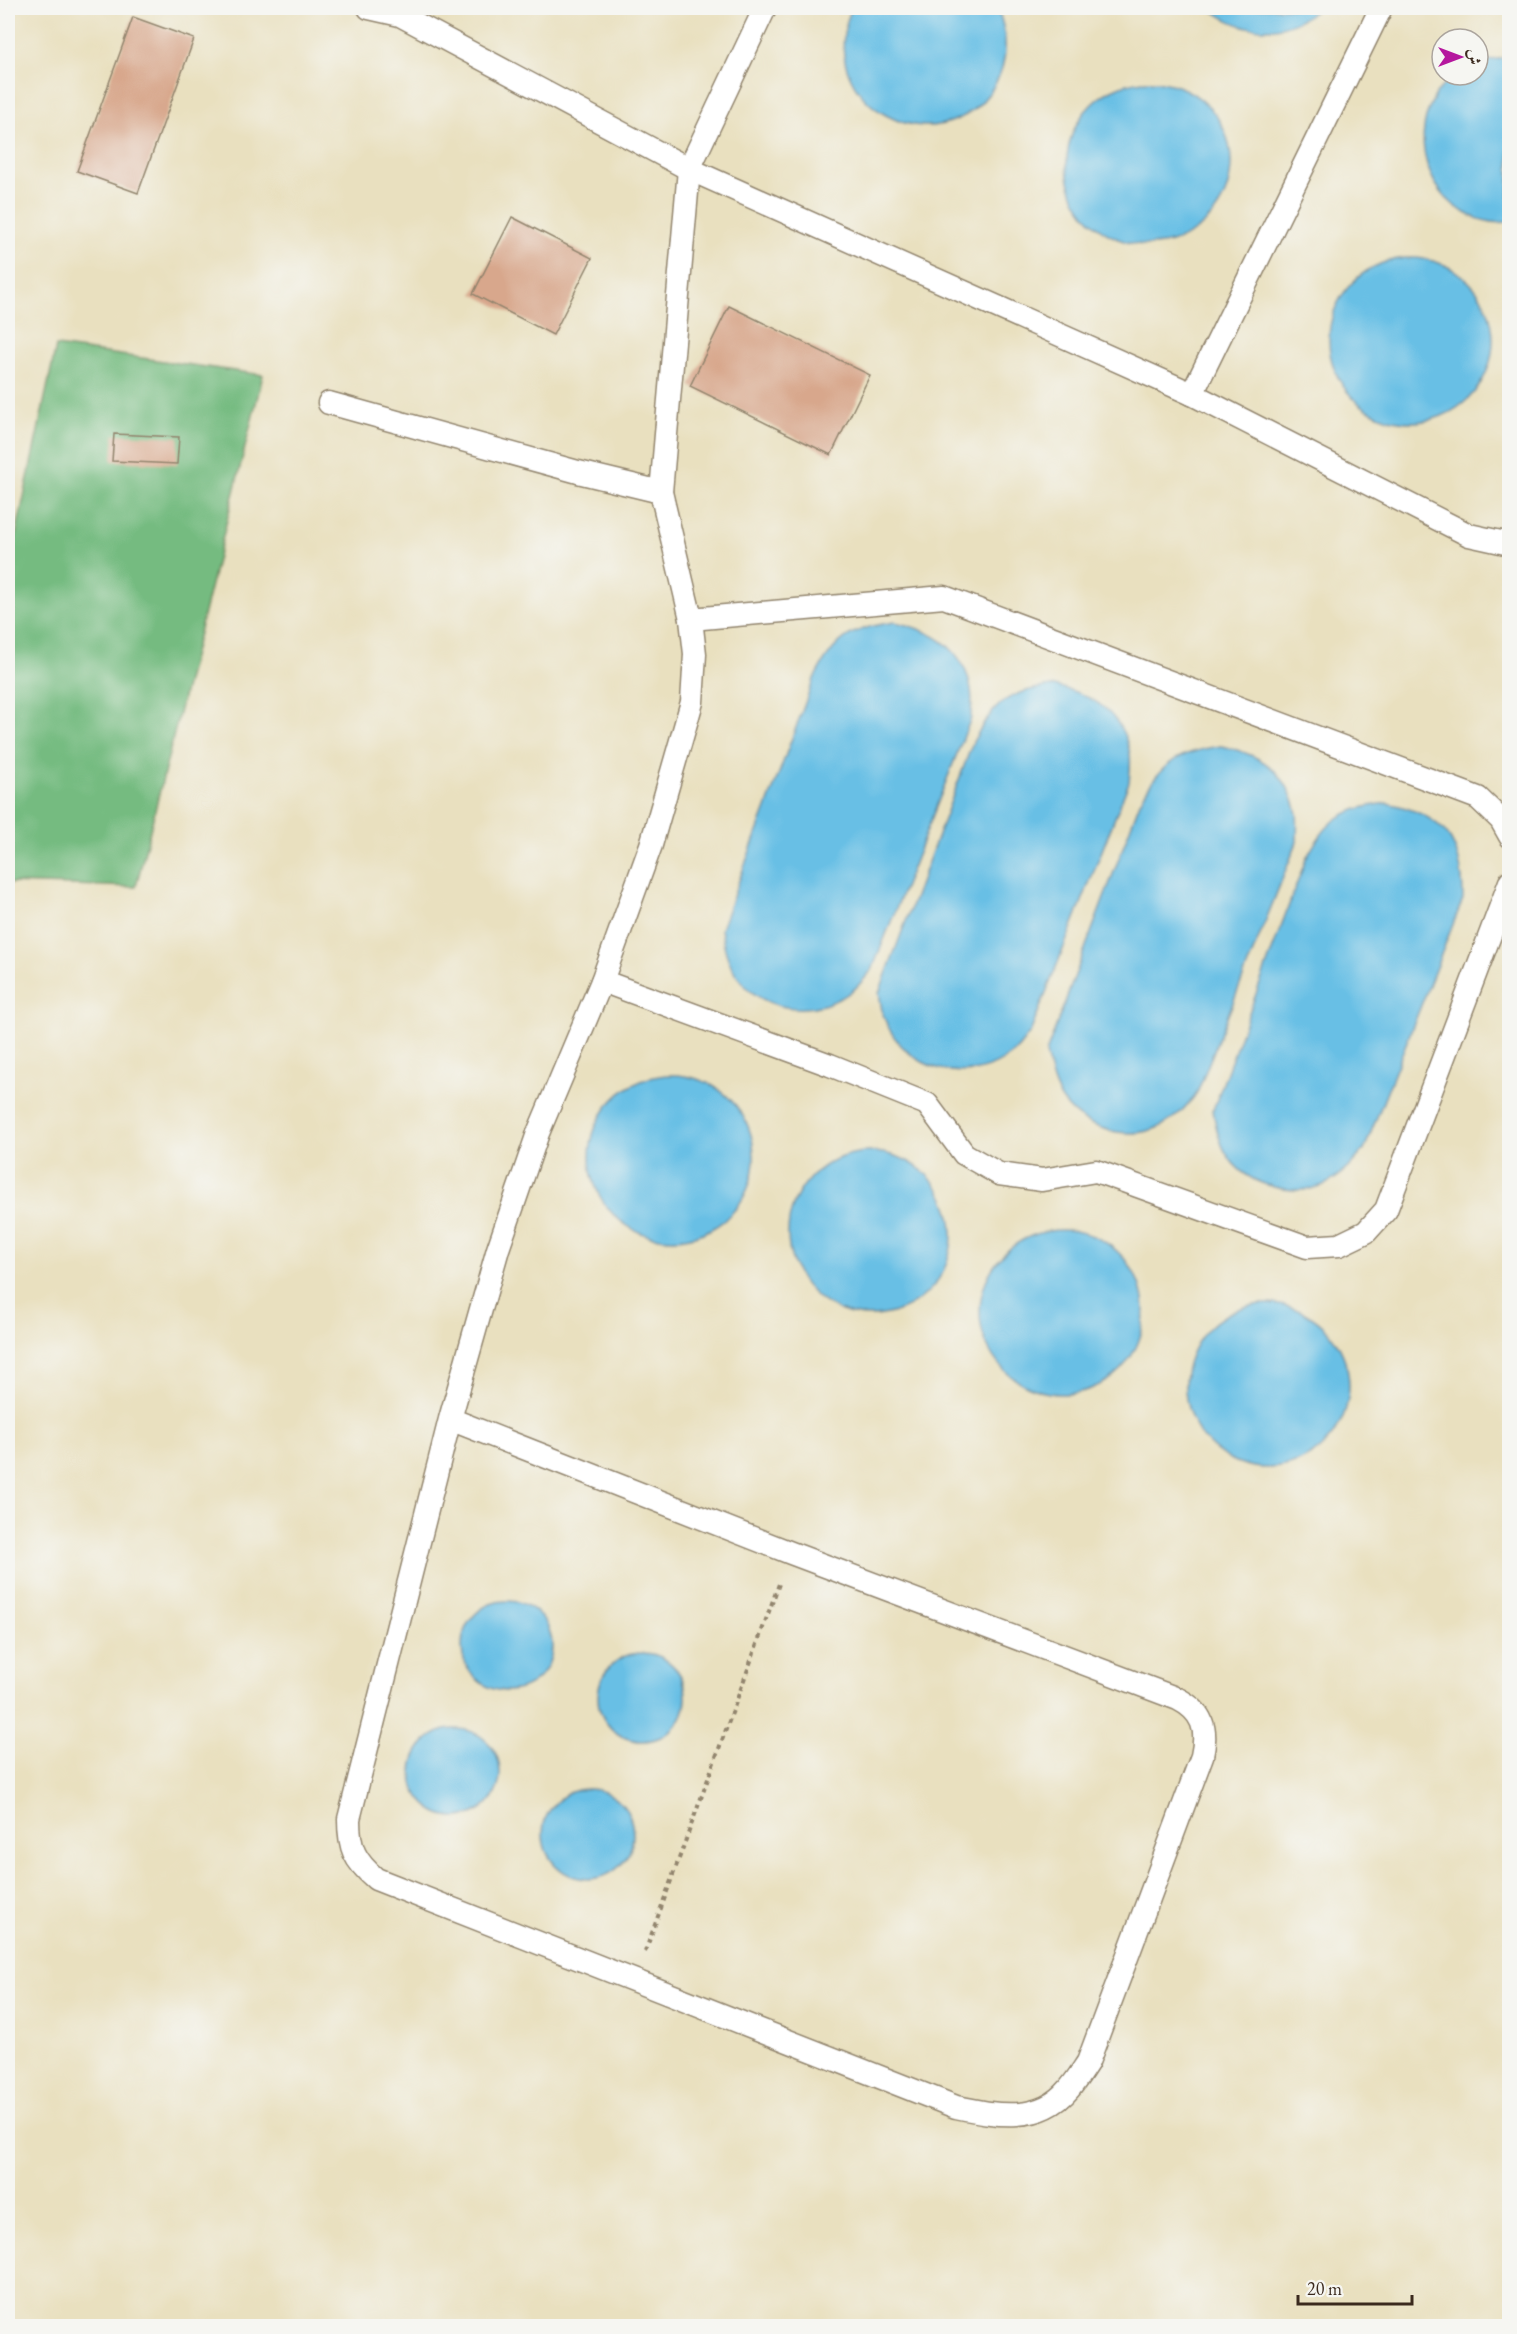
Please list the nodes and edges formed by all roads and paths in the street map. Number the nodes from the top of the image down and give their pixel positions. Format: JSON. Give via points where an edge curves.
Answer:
{"nodes":[{"id":1,"x":369,"y":8,"type":"edge"},
{"id":2,"x":765,"y":8,"type":"edge"},
{"id":3,"x":1381,"y":8,"type":"edge"},
{"id":4,"x":688,"y":169,"type":"junction"},
{"id":5,"x":1192,"y":394,"type":"junction"},
{"id":6,"x":329,"y":403,"type":"dead end"},
{"id":7,"x":661,"y":492,"type":"junction"},
{"id":8,"x":1509,"y":544,"type":"edge"},
{"id":9,"x":691,"y":619,"type":"junction"},
{"id":10,"x":1509,"y":836,"type":"edge"},
{"id":11,"x":1509,"y":882,"type":"edge"},
{"id":12,"x":602,"y":981,"type":"junction"},
{"id":13,"x":450,"y":1419,"type":"junction"},
{"id":14,"x":790,"y":1552,"type":"junction"},
{"id":15,"x":635,"y":1980,"type":"junction"}],
"edges":[{"from":1,"to":4,"type":"lane","via":[[400,15]]},
{"from":2,"to":4,"type":"lane"},
{"from":3,"to":5,"type":"lane"},
{"from":4,"to":5,"type":"lane"},
{"from":4,"to":7,"type":"lane"},
{"from":5,"to":8,"type":"lane","via":[[1469,535]]},
{"from":6,"to":7,"type":"lane"},
{"from":7,"to":9,"type":"lane"},
{"from":9,"to":10,"type":"lane","via":[[944,597],[1478,798],[1501,820]]},
{"from":9,"to":12,"type":"lane","via":[[696,654],[692,702],[651,845]]},
{"from":11,"to":12,"type":"lane","via":[[1386,1210],[1366,1232],[1339,1245],[1307,1247],[1096,1171],[1042,1180],[999,1174],[964,1154],[927,1104]]},
{"from":12,"to":13,"type":"lane","via":[[538,1133],[498,1249]]},
{"from":13,"to":14,"type":"lane"},
{"from":13,"to":15,"type":"lane","via":[[349,1819],[354,1856],[376,1879]]},
{"from":14,"to":15,"type":"path"},
{"from":14,"to":15,"type":"lane","via":[[1178,1699],[1197,1712],[1203,1725],[1206,1741],[1202,1756],[1088,2062],[1068,2090],[1046,2108],[1018,2115],[956,2107]]}]}
